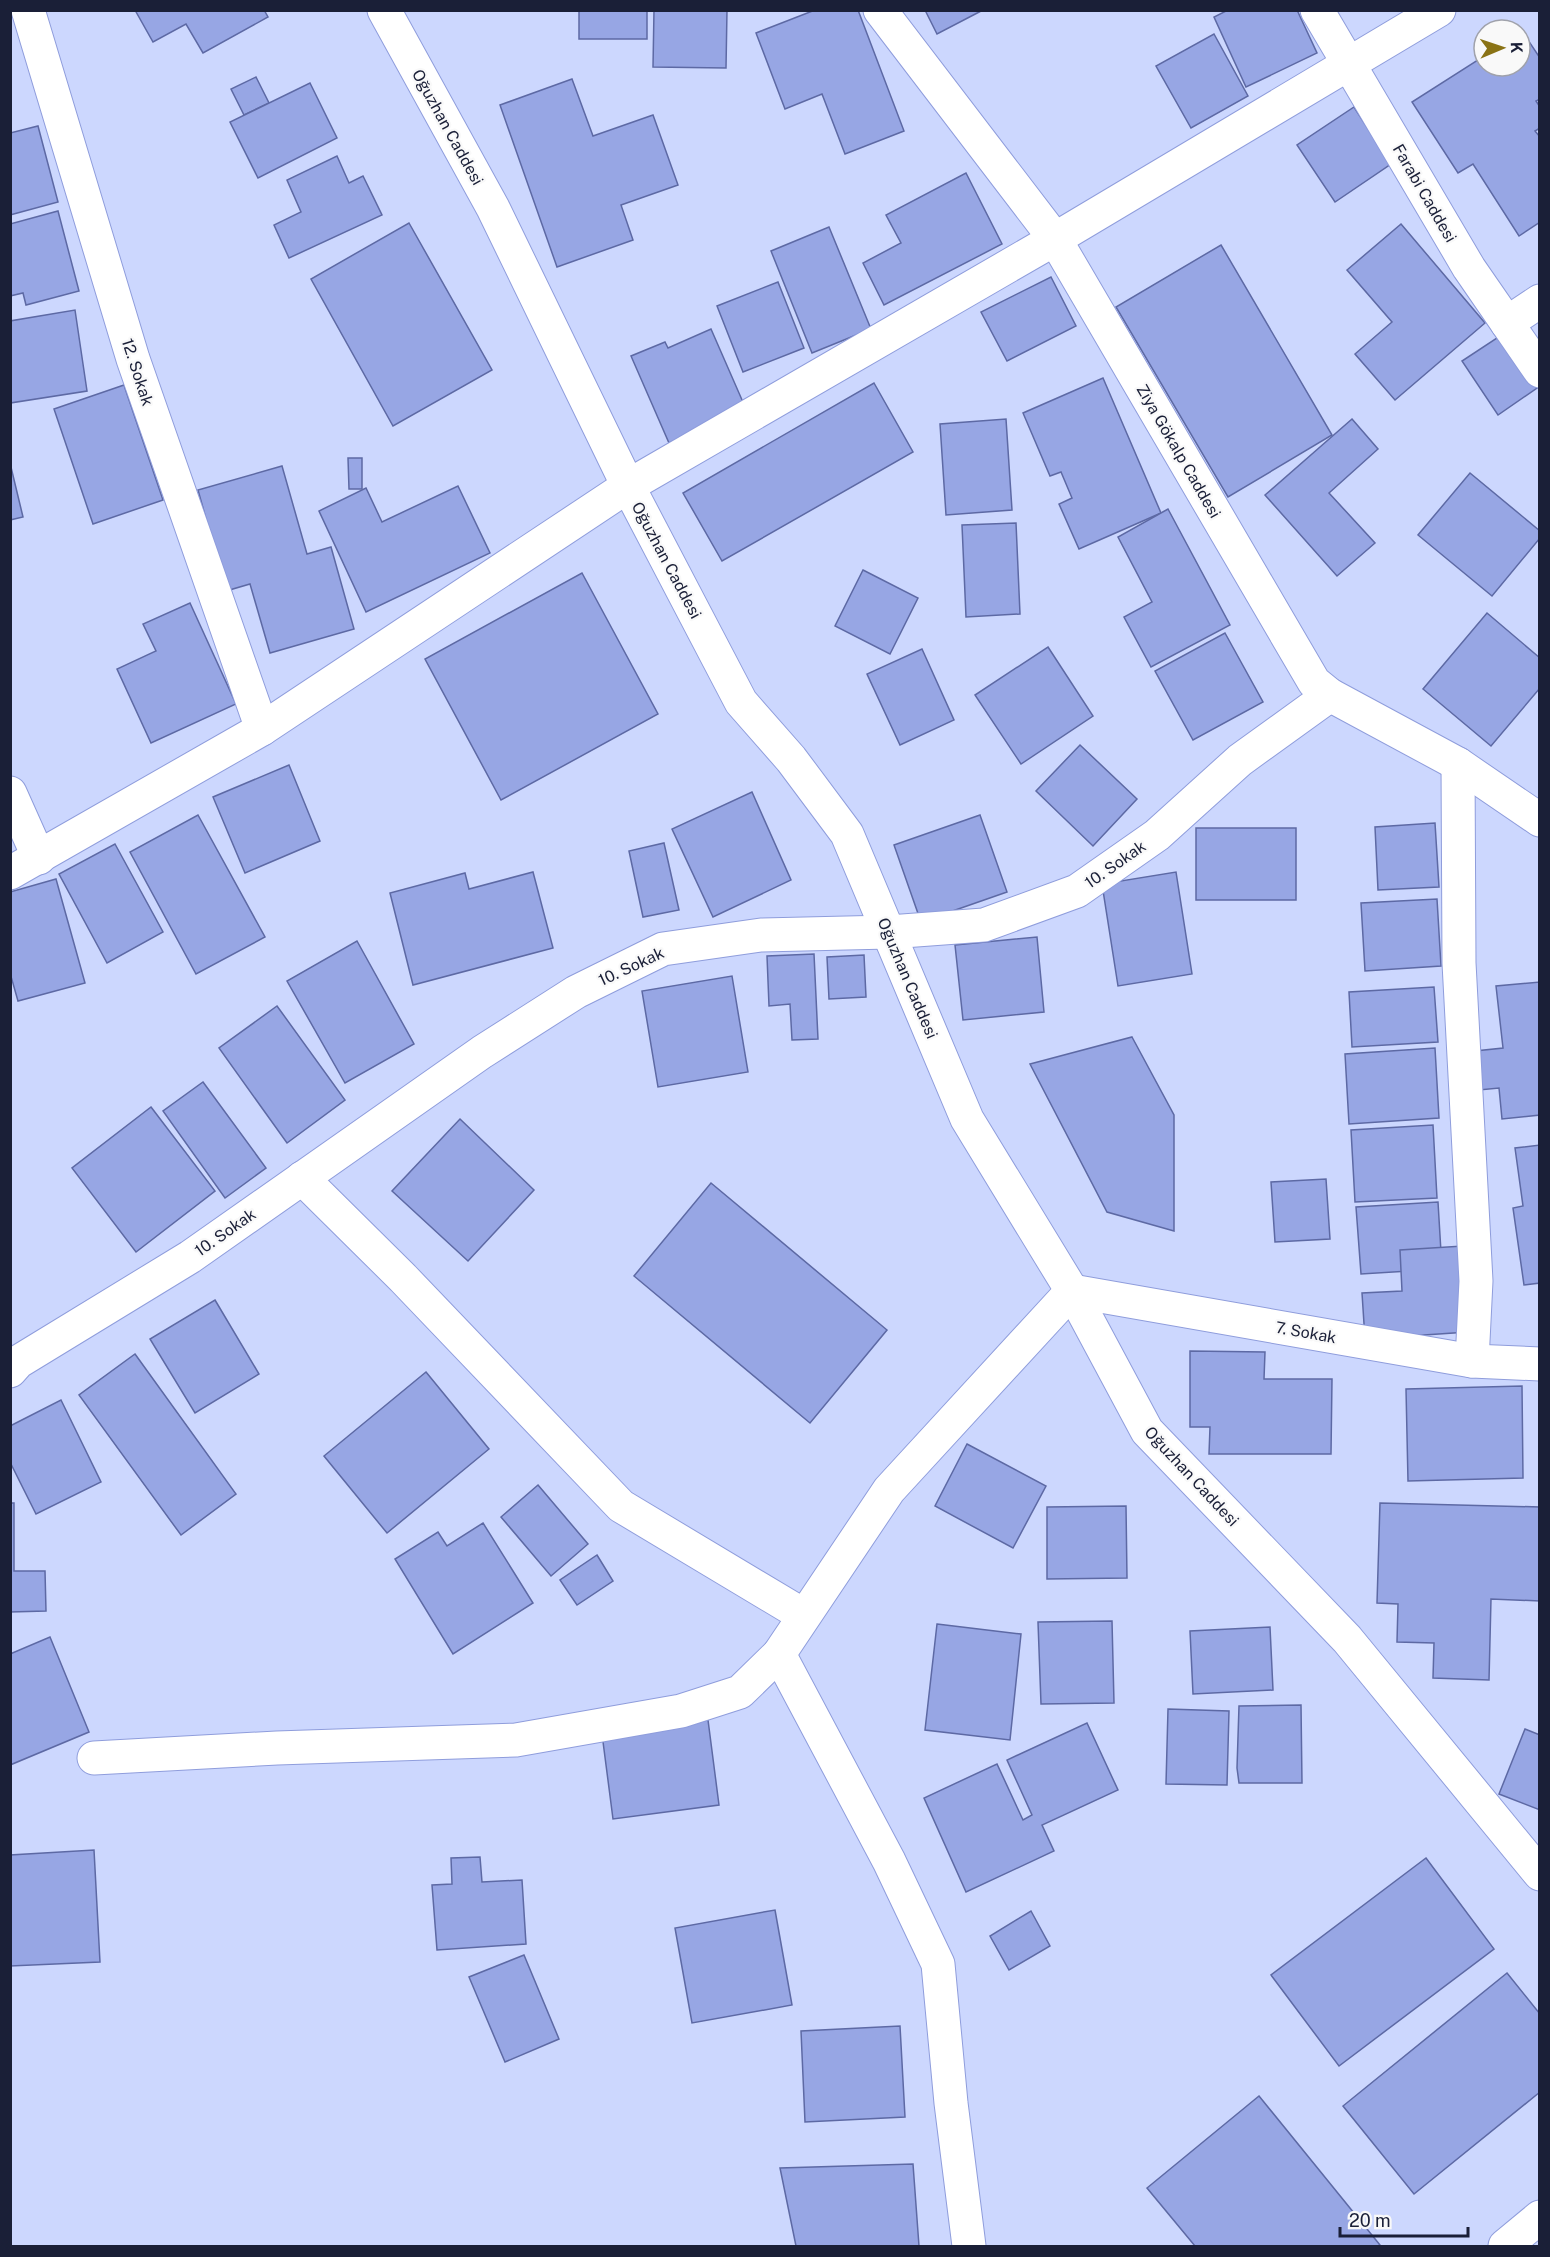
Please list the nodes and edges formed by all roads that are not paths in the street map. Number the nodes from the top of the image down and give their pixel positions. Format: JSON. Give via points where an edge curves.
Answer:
{"nodes":[{"id":1,"x":28,"y":10,"type":"edge"},
{"id":2,"x":384,"y":10,"type":"edge"},
{"id":3,"x":880,"y":10,"type":"edge"},
{"id":4,"x":1317,"y":10,"type":"edge"},
{"id":5,"x":1439,"y":10,"type":"edge"},
{"id":6,"x":1349,"y":64,"type":"junction"},
{"id":7,"x":1055,"y":239,"type":"junction"},
{"id":8,"x":1539,"y":301,"type":"edge"},
{"id":9,"x":1506,"y":323,"type":"junction"},
{"id":10,"x":1539,"y":371,"type":"edge"},
{"id":11,"x":628,"y":486,"type":"junction"},
{"id":12,"x":1330,"y":695,"type":"junction"},
{"id":13,"x":262,"y":729,"type":"junction"},
{"id":14,"x":1458,"y":764,"type":"junction"},
{"id":15,"x":10,"y":793,"type":"edge"},
{"id":16,"x":1539,"y":820,"type":"edge"},
{"id":17,"x":39,"y":858,"type":"junction"},
{"id":18,"x":10,"y":873,"type":"edge"},
{"id":19,"x":889,"y":932,"type":"junction"},
{"id":20,"x":302,"y":1178,"type":"junction"},
{"id":21,"x":1072,"y":1291,"type":"junction"},
{"id":22,"x":1472,"y":1361,"type":"junction"},
{"id":23,"x":1539,"y":1364,"type":"edge"},
{"id":24,"x":13,"y":1365,"type":"edge"},
{"id":25,"x":803,"y":1615,"type":"junction"},
{"id":26,"x":779,"y":1653,"type":"junction"},
{"id":27,"x":94,"y":1758,"type":"dead end"},
{"id":28,"x":1539,"y":1874,"type":"edge"},
{"id":29,"x":1539,"y":2217,"type":"edge"},
{"id":30,"x":969,"y":2247,"type":"edge"},
{"id":31,"x":1505,"y":2247,"type":"edge"}],
"edges":[{"from":1,"to":13,"type":"street","name":"12. Sokak","via":[[133,359]]},
{"from":2,"to":11,"type":"street","name":"Oğuzhan Caddesi","via":[[493,208]]},
{"from":3,"to":7,"type":"street","name":"Ziya Gökalp Caddesi"},
{"from":4,"to":6,"type":"street","name":"Farabi Caddesi"},
{"from":5,"to":6,"type":"street"},
{"from":6,"to":7,"type":"street"},
{"from":6,"to":9,"type":"street","name":"Farabi Caddesi","via":[[1469,268]]},
{"from":7,"to":11,"type":"street"},
{"from":7,"to":12,"type":"street","name":"Ziya Gökalp Caddesi","via":[[1314,682]]},
{"from":8,"to":9,"type":"street"},
{"from":9,"to":10,"type":"street","name":"Farabi Caddesi"},
{"from":11,"to":13,"type":"street"},
{"from":11,"to":19,"type":"street","name":"Oğuzhan Caddesi","via":[[741,702],[791,759],[847,834]]},
{"from":12,"to":14,"type":"street","name":"Ziya Gökalp Caddesi"},
{"from":12,"to":19,"type":"street","name":"10. Sokak","via":[[1240,760],[1157,835],[1077,891],[984,925]]},
{"from":13,"to":17,"type":"street"},
{"from":14,"to":16,"type":"street","name":"Ziya Gökalp Caddesi"},
{"from":14,"to":22,"type":"street","via":[[1459,963],[1476,1281]]},
{"from":15,"to":17,"type":"street"},
{"from":17,"to":18,"type":"street"},
{"from":19,"to":20,"type":"street","name":"10. Sokak","via":[[761,935],[663,949],[576,993],[482,1052]]},
{"from":19,"to":21,"type":"street","name":"Oğuzhan Caddesi","via":[[968,1119]]},
{"from":20,"to":24,"type":"street","name":"10. Sokak","via":[[190,1257]]},
{"from":20,"to":25,"type":"street","via":[[621,1506]]},
{"from":21,"to":22,"type":"street","name":"7. Sokak"},
{"from":21,"to":25,"type":"street","via":[[889,1490]]},
{"from":21,"to":28,"type":"street","name":"Oğuzhan Caddesi","via":[[1147,1431],[1347,1639]]},
{"from":22,"to":23,"type":"street","name":"7. Sokak"},
{"from":25,"to":26,"type":"street"},
{"from":26,"to":27,"type":"street","via":[[740,1692],[681,1711],[516,1740]]},
{"from":26,"to":30,"type":"street","via":[[889,1861],[938,1964]]},
{"from":29,"to":31,"type":"street"}]}
